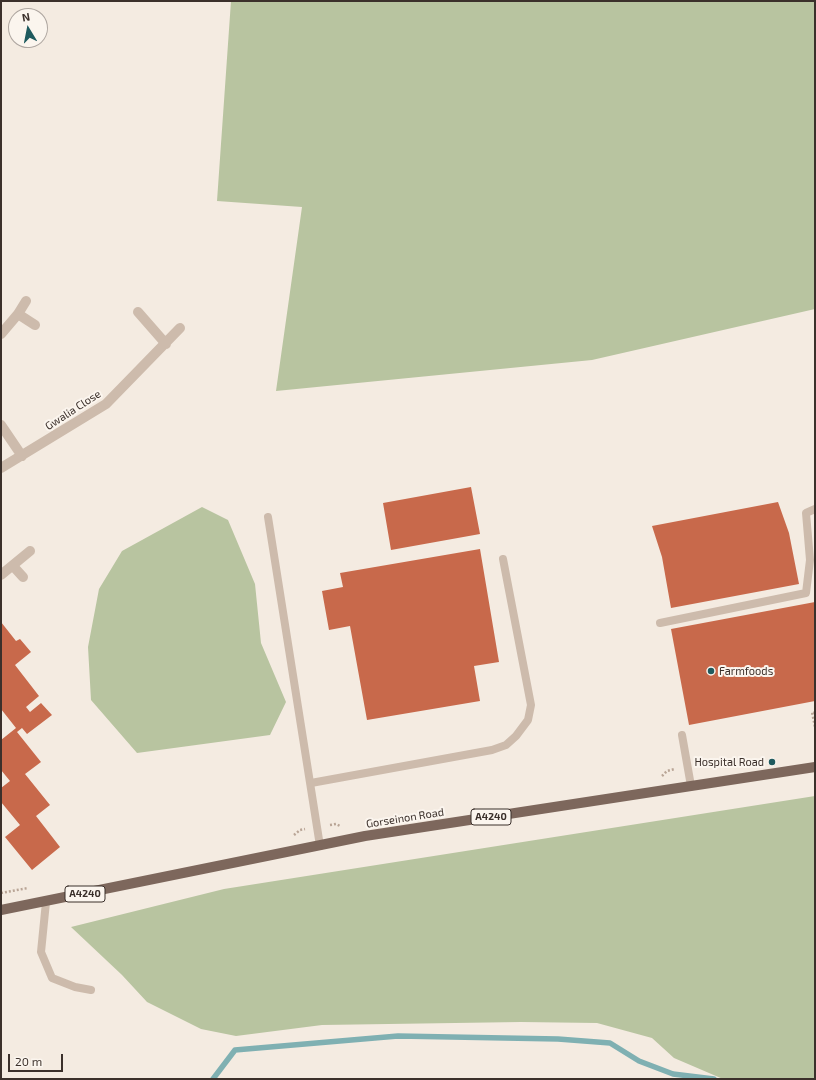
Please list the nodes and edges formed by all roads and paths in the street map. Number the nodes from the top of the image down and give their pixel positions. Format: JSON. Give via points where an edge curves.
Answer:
{"nodes":[{"id":1,"x":26,"y":300,"type":"dead end"},
{"id":2,"x":138,"y":312,"type":"dead end"},
{"id":3,"x":18,"y":314,"type":"junction"},
{"id":4,"x":36,"y":325,"type":"dead end"},
{"id":5,"x":180,"y":328,"type":"dead end"},
{"id":6,"x":1,"y":334,"type":"edge"},
{"id":7,"x":166,"y":344,"type":"junction"},
{"id":8,"x":1,"y":425,"type":"edge"},
{"id":9,"x":22,"y":456,"type":"junction"},
{"id":10,"x":1,"y":468,"type":"edge"},
{"id":11,"x":815,"y":509,"type":"edge"},
{"id":12,"x":268,"y":517,"type":"dead end"},
{"id":13,"x":30,"y":551,"type":"dead end"},
{"id":14,"x":503,"y":559,"type":"dead end"},
{"id":15,"x":13,"y":566,"type":"junction"},
{"id":16,"x":1,"y":575,"type":"edge"},
{"id":17,"x":23,"y":577,"type":"dead end"},
{"id":18,"x":660,"y":623,"type":"dead end"},
{"id":19,"x":815,"y":714,"type":"edge"},
{"id":20,"x":815,"y":727,"type":"edge"},
{"id":21,"x":682,"y":735,"type":"dead end"},
{"id":22,"x":815,"y":767,"type":"edge"},
{"id":23,"x":311,"y":783,"type":"junction"},
{"id":24,"x":691,"y":786,"type":"junction"},
{"id":25,"x":320,"y":846,"type":"junction"},
{"id":26,"x":46,"y":902,"type":"junction"},
{"id":27,"x":1,"y":910,"type":"edge"},
{"id":28,"x":91,"y":990,"type":"dead end"}],
"edges":[{"from":1,"to":3,"type":"street"},
{"from":2,"to":7,"type":"street"},
{"from":3,"to":4,"type":"street"},
{"from":3,"to":6,"type":"street"},
{"from":5,"to":7,"type":"street","name":"Gwalia Close"},
{"from":7,"to":9,"type":"street","name":"Gwalia Close","via":[[106,404]]},
{"from":8,"to":9,"type":"street"},
{"from":9,"to":10,"type":"street","name":"Gwalia Close"},
{"from":11,"to":18,"type":"lane","via":[[806,513],[810,560],[806,593]]},
{"from":12,"to":23,"type":"lane"},
{"from":13,"to":15,"type":"street"},
{"from":14,"to":23,"type":"lane","via":[[531,705],[528,720],[516,736],[506,745],[492,750]]},
{"from":15,"to":16,"type":"street"},
{"from":15,"to":17,"type":"street"},
{"from":19,"to":20,"type":"path","via":[[812,712]]},
{"from":21,"to":24,"type":"lane"},
{"from":22,"to":24,"type":"main road","name":"Gorseinon Road","number":"A4240"},
{"from":23,"to":25,"type":"lane"},
{"from":24,"to":25,"type":"main road","name":"Gorseinon Road","number":"A4240","via":[[365,836]]},
{"from":25,"to":26,"type":"main road","name":"Gorseinon Road","number":"A4240"},
{"from":26,"to":27,"type":"main road","name":"Gorseinon Road","number":"A4240"},
{"from":26,"to":28,"type":"lane","via":[[41,952],[52,978]]}]}
